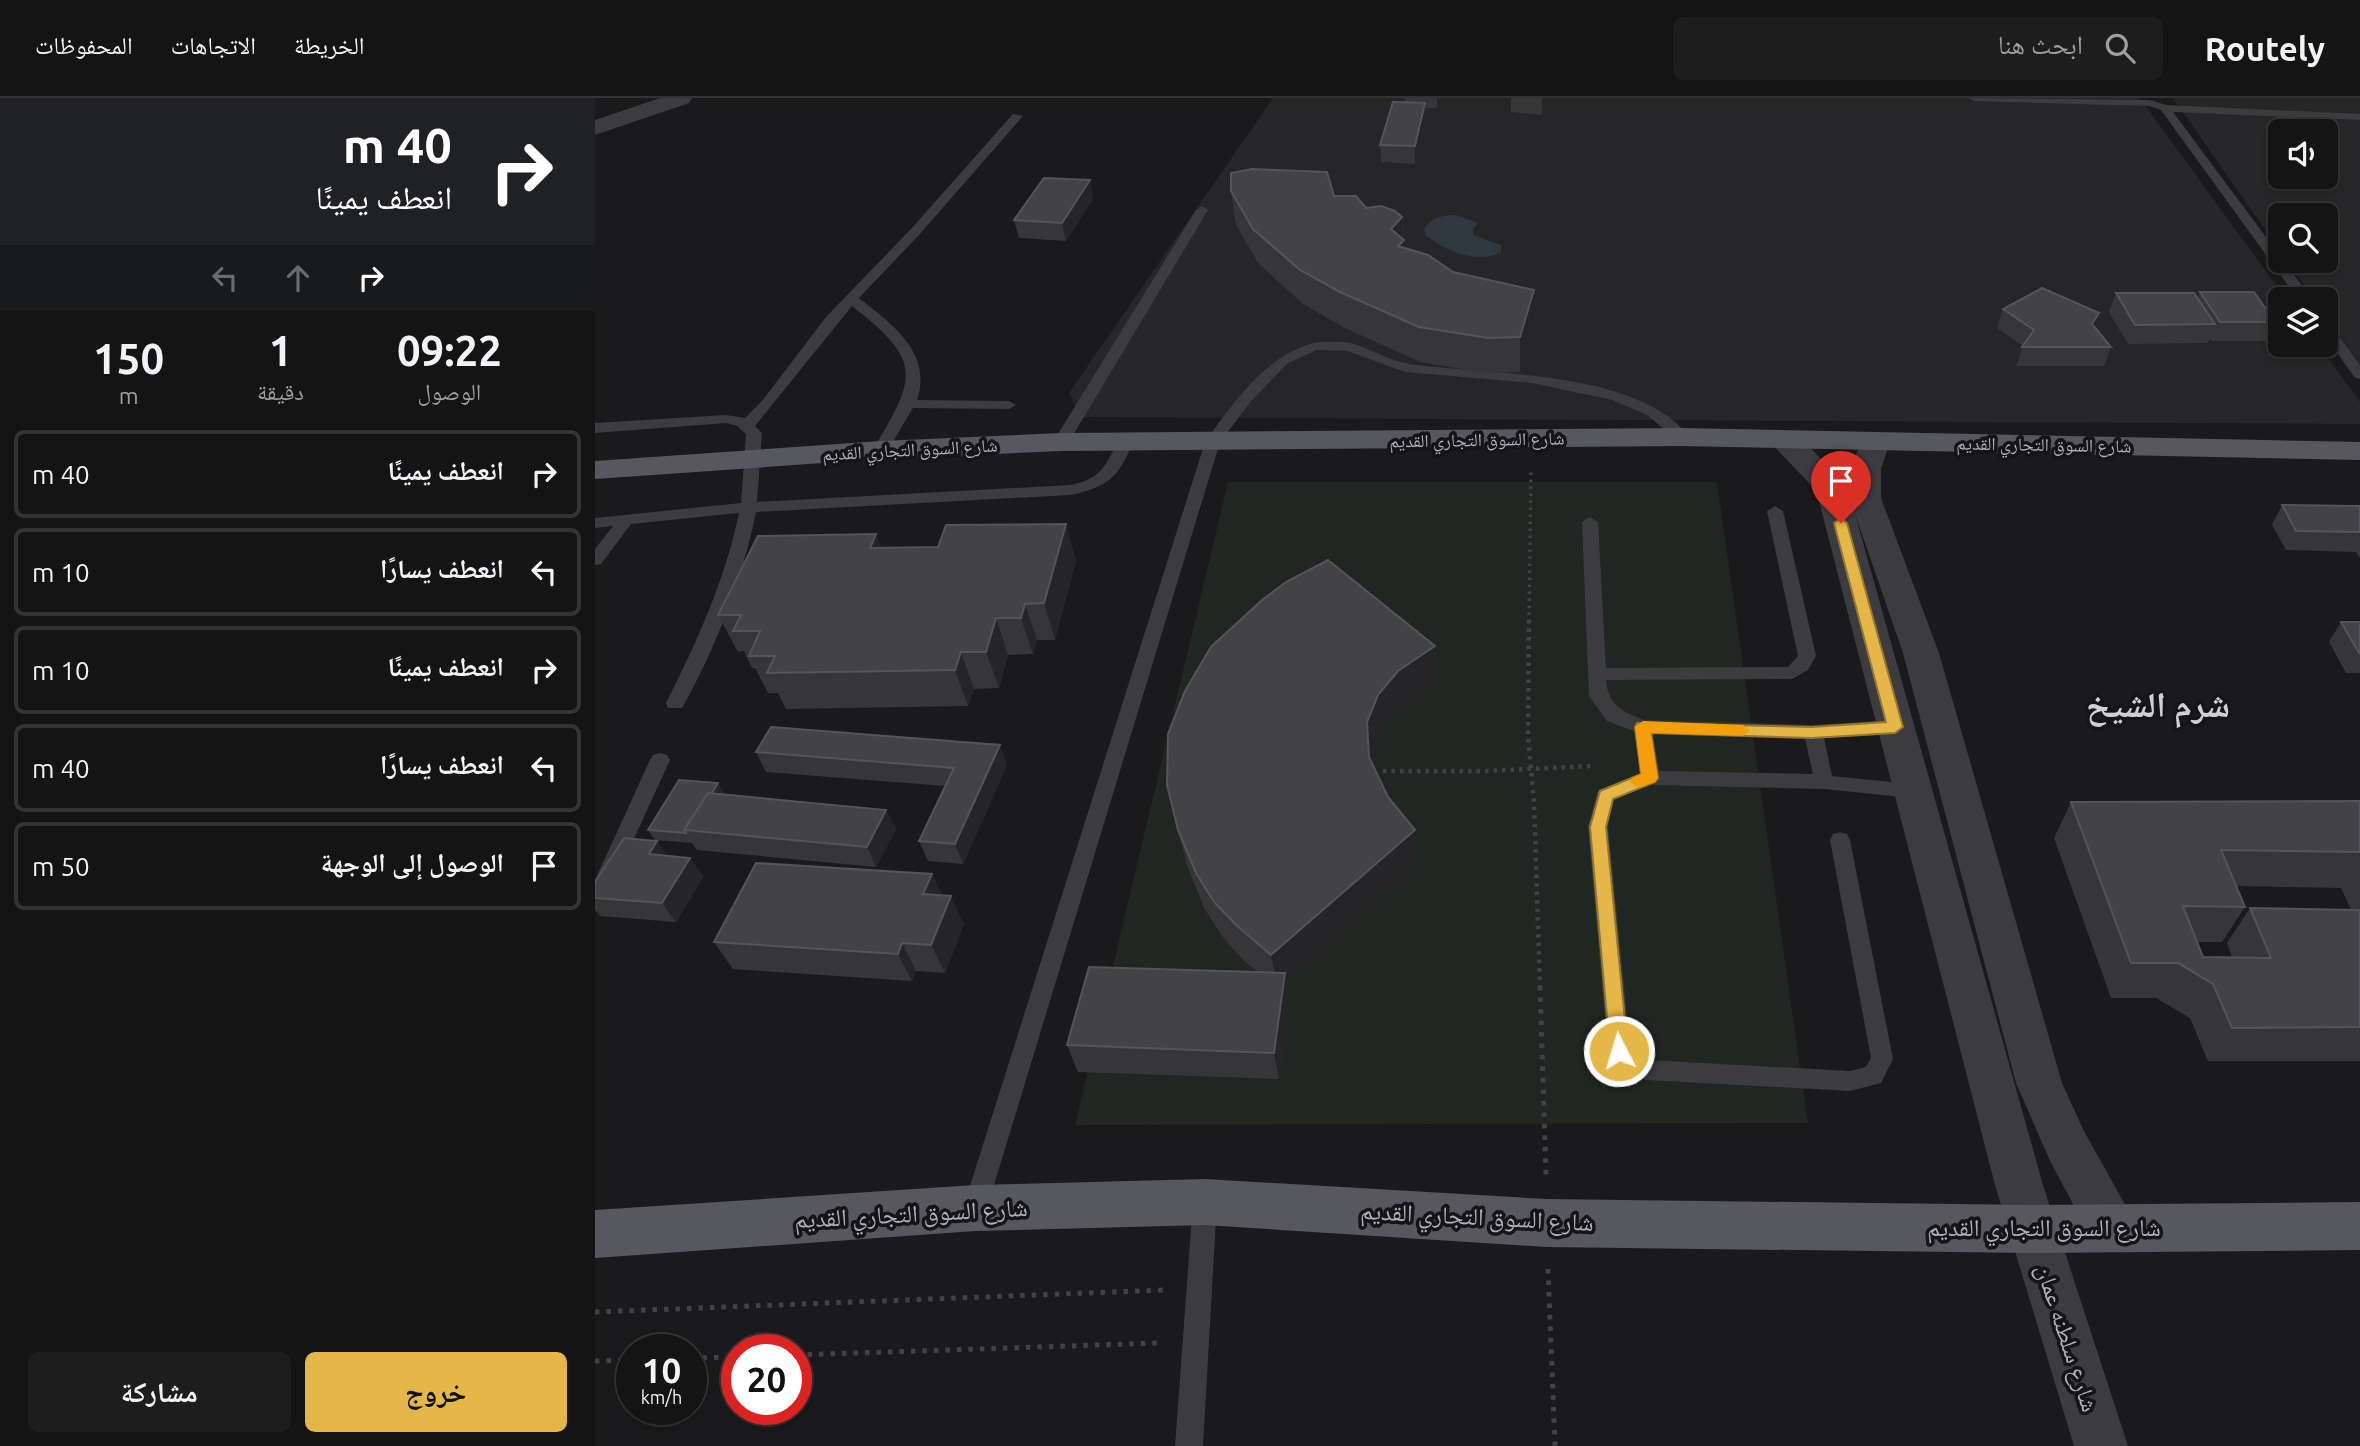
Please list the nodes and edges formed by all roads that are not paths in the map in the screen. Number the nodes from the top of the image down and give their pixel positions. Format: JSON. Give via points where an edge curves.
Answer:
{"nodes":[{"id":1,"x":681,"y":98,"type":"edge"},
{"id":2,"x":1974,"y":98,"type":"edge"},
{"id":3,"x":2284,"y":98,"type":"edge"},
{"id":4,"x":2165,"y":108,"type":"junction"},
{"id":5,"x":2295,"y":113,"type":"junction"},
{"id":6,"x":1017,"y":116,"type":"dead end"},
{"id":7,"x":2360,"y":117,"type":"edge"},
{"id":8,"x":595,"y":128,"type":"edge"},
{"id":9,"x":1202,"y":209,"type":"dead end"},
{"id":10,"x":2296,"y":287,"type":"edge"},
{"id":11,"x":851,"y":298,"type":"junction"},
{"id":12,"x":2338,"y":344,"type":"edge"},
{"id":13,"x":2360,"y":374,"type":"edge"},
{"id":14,"x":906,"y":404,"type":"junction"},
{"id":15,"x":1009,"y":405,"type":"dead end"},
{"id":16,"x":747,"y":425,"type":"junction"},
{"id":17,"x":595,"y":429,"type":"edge"},
{"id":18,"x":1682,"y":437,"type":"junction"},
{"id":19,"x":1784,"y":441,"type":"junction"},
{"id":20,"x":1061,"y":442,"type":"junction"},
{"id":21,"x":1125,"y":442,"type":"junction"},
{"id":22,"x":1213,"y":442,"type":"junction"},
{"id":23,"x":1875,"y":442,"type":"junction"},
{"id":24,"x":881,"y":450,"type":"junction"},
{"id":25,"x":2360,"y":450,"type":"edge"},
{"id":26,"x":754,"y":459,"type":"junction"},
{"id":27,"x":595,"y":470,"type":"edge"},
{"id":28,"x":748,"y":507,"type":"junction"},
{"id":29,"x":1775,"y":511,"type":"dead end"},
{"id":30,"x":627,"y":520,"type":"junction"},
{"id":31,"x":1590,"y":522,"type":"dead end"},
{"id":32,"x":595,"y":523,"type":"edge"},
{"id":33,"x":595,"y":560,"type":"edge"},
{"id":34,"x":1597,"y":674,"type":"junction"},
{"id":35,"x":675,"y":703,"type":"dead end"},
{"id":36,"x":1643,"y":727,"type":"junction"},
{"id":37,"x":1895,"y":727,"type":"junction"},
{"id":38,"x":1812,"y":732,"type":"junction"},
{"id":39,"x":660,"y":760,"type":"dead end"},
{"id":40,"x":1650,"y":778,"type":"junction"},
{"id":41,"x":1824,"y":782,"type":"junction"},
{"id":42,"x":1912,"y":791,"type":"junction"},
{"id":43,"x":1840,"y":840,"type":"dead end"},
{"id":44,"x":595,"y":902,"type":"edge"},
{"id":45,"x":1205,"y":1202,"type":"junction"},
{"id":46,"x":975,"y":1208,"type":"junction"},
{"id":47,"x":2360,"y":1226,"type":"edge"},
{"id":48,"x":2113,"y":1228,"type":"junction"},
{"id":49,"x":2033,"y":1229,"type":"junction"},
{"id":50,"x":595,"y":1234,"type":"edge"},
{"id":51,"x":1189,"y":1446,"type":"edge"},
{"id":52,"x":2101,"y":1446,"type":"edge"}],
"edges":[{"from":1,"to":8,"type":"street"},
{"from":2,"to":4,"type":"lane","via":[[2150,103]]},
{"from":3,"to":5,"type":"lane"},
{"from":4,"to":5,"type":"lane"},
{"from":4,"to":10,"type":"lane"},
{"from":5,"to":7,"type":"lane"},
{"from":6,"to":11,"type":"lane"},
{"from":9,"to":20,"type":"lane"},
{"from":11,"to":14,"type":"lane","via":[[894,332],[909,353],[913,391]]},
{"from":11,"to":16,"type":"lane"},
{"from":12,"to":13,"type":"lane"},
{"from":14,"to":15,"type":"lane"},
{"from":14,"to":24,"type":"lane"},
{"from":16,"to":17,"type":"lane","via":[[726,419]]},
{"from":16,"to":26,"type":"lane","via":[[754,433]]},
{"from":18,"to":19,"type":"main road","name":"شارع السوق التجاري القديم"},
{"from":18,"to":22,"type":"main road","name":"شارع السوق التجاري القديم"},
{"from":18,"to":22,"type":"lane","via":[[1652,412],[1616,397],[1532,379],[1405,368],[1349,347],[1327,345],[1301,350],[1283,360]]},
{"from":19,"to":23,"type":"main road","name":"شارع السوق التجاري القديم"},
{"from":19,"to":37,"type":"street","name":"شارع سلطنه عمان","via":[[1834,497]]},
{"from":20,"to":21,"type":"main road","name":"شارع السوق التجاري القديم"},
{"from":20,"to":24,"type":"main road","name":"شارع السوق التجاري القديم"},
{"from":21,"to":22,"type":"main road","name":"شارع السوق التجاري القديم"},
{"from":21,"to":28,"type":"lane","via":[[1110,474],[1071,490]]},
{"from":22,"to":46,"type":"lane"},
{"from":23,"to":25,"type":"main road","name":"شارع السوق التجاري القديم"},
{"from":23,"to":48,"type":"street","via":[[1865,464],[1865,498],[1921,653],[2039,1083],[2067,1146]]},
{"from":24,"to":26,"type":"main road","name":"شارع السوق التجاري القديم"},
{"from":26,"to":27,"type":"main road","name":"شارع السوق التجاري القديم"},
{"from":26,"to":28,"type":"lane"},
{"from":28,"to":30,"type":"lane"},
{"from":28,"to":35,"type":"lane","via":[[743,539],[718,616]]},
{"from":29,"to":34,"type":"lane","via":[[1807,656],[1802,666],[1792,673]]},
{"from":30,"to":32,"type":"lane"},
{"from":30,"to":33,"type":"lane"},
{"from":31,"to":34,"type":"lane"},
{"from":34,"to":36,"type":"lane","via":[[1598,696],[1606,706],[1615,716]]},
{"from":36,"to":38,"type":"lane"},
{"from":36,"to":40,"type":"lane"},
{"from":37,"to":38,"type":"lane"},
{"from":37,"to":42,"type":"street","name":"شارع سلطنه عمان"},
{"from":38,"to":41,"type":"lane"},
{"from":39,"to":44,"type":"lane"},
{"from":40,"to":41,"type":"lane"},
{"from":40,"to":43,"type":"lane","via":[[1605,795],[1598,827],[1619,1051],[1630,1063],[1647,1070],[1850,1081],[1873,1076],[1882,1059]]},
{"from":41,"to":42,"type":"lane"},
{"from":42,"to":49,"type":"street","name":"شارع سلطنه عمان"},
{"from":45,"to":46,"type":"main road","name":"شارع السوق التجاري القديم"},
{"from":45,"to":49,"type":"main road","name":"شارع السوق التجاري القديم","via":[[1546,1223]]},
{"from":45,"to":51,"type":"lane"},
{"from":46,"to":50,"type":"main road","name":"شارع السوق التجاري القديم"},
{"from":47,"to":48,"type":"main road","name":"شارع السوق التجاري القديم"},
{"from":48,"to":49,"type":"main road","name":"شارع السوق التجاري القديم"},
{"from":49,"to":52,"type":"street","name":"شارع سلطنه عمان"}]}
